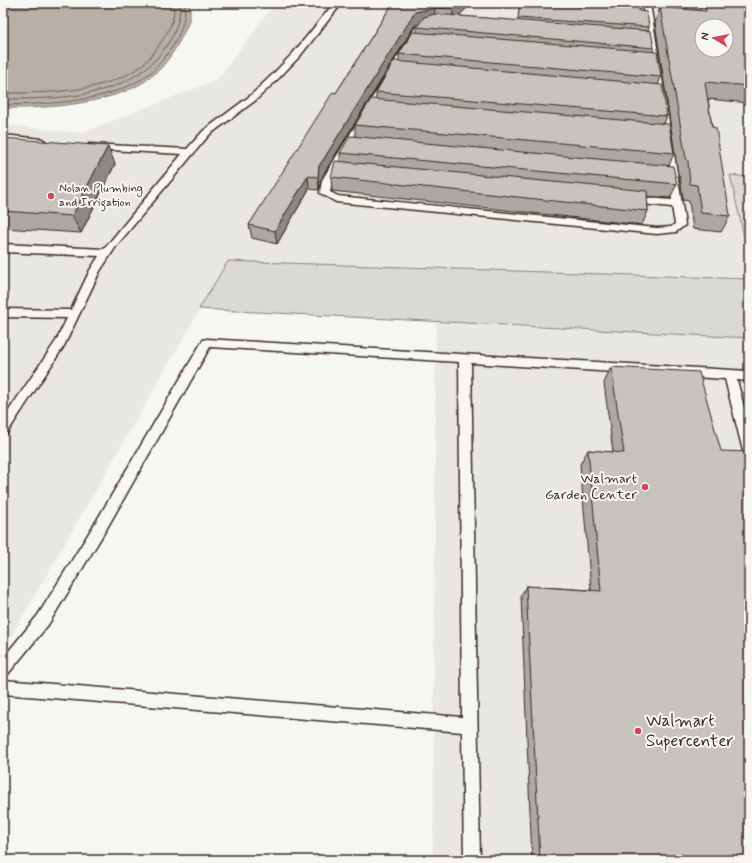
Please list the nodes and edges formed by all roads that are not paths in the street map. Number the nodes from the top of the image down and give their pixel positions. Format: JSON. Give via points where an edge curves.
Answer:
{"nodes":[{"id":1,"x":338,"y":3,"type":"edge"},
{"id":2,"x":646,"y":3,"type":"edge"},
{"id":3,"x":442,"y":26,"type":"edge"},
{"id":4,"x":3,"y":138,"type":"edge"},
{"id":5,"x":51,"y":143,"type":"edge"},
{"id":6,"x":86,"y":145,"type":"edge"},
{"id":7,"x":189,"y":152,"type":"junction"},
{"id":8,"x":622,"y":199,"type":"edge"},
{"id":9,"x":677,"y":204,"type":"junction"},
{"id":10,"x":3,"y":248,"type":"edge"},
{"id":11,"x":105,"y":253,"type":"junction"},
{"id":12,"x":3,"y":313,"type":"edge"},
{"id":13,"x":75,"y":314,"type":"junction"},
{"id":14,"x":465,"y":358,"type":"junction"},
{"id":15,"x":730,"y":375,"type":"junction"},
{"id":16,"x":749,"y":376,"type":"edge"},
{"id":17,"x":3,"y":429,"type":"edge"},
{"id":18,"x":749,"y":451,"type":"edge"},
{"id":19,"x":3,"y":669,"type":"edge"},
{"id":20,"x":3,"y":687,"type":"edge"},
{"id":21,"x":470,"y":725,"type":"junction"},
{"id":22,"x":472,"y":860,"type":"edge"}],
"edges":[{"from":1,"to":7,"type":"lane","via":[[276,76],[253,98],[206,134]]},
{"from":2,"to":9,"type":"lane","via":[[652,67],[670,177]]},
{"from":3,"to":9,"type":"lane","via":[[419,28],[412,45],[336,171],[327,180],[325,193],[336,200],[658,231],[673,230],[680,226]]},
{"from":4,"to":5,"type":"lane"},
{"from":6,"to":7,"type":"lane"},
{"from":7,"to":11,"type":"lane"},
{"from":8,"to":9,"type":"lane"},
{"from":10,"to":11,"type":"lane"},
{"from":11,"to":13,"type":"lane"},
{"from":12,"to":13,"type":"lane"},
{"from":13,"to":17,"type":"lane","via":[[50,361]]},
{"from":14,"to":15,"type":"lane"},
{"from":14,"to":19,"type":"lane","via":[[207,343],[43,620]]},
{"from":14,"to":21,"type":"lane"},
{"from":15,"to":16,"type":"lane"},
{"from":15,"to":18,"type":"lane"},
{"from":20,"to":21,"type":"lane"},
{"from":21,"to":22,"type":"lane"}]}
